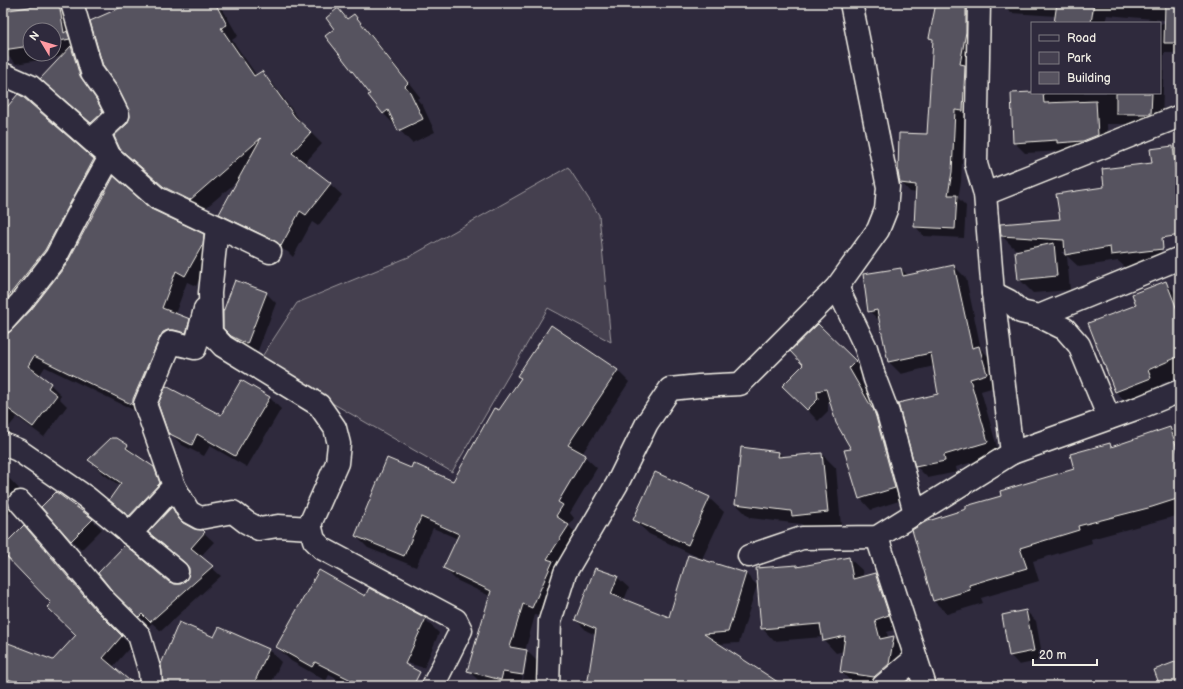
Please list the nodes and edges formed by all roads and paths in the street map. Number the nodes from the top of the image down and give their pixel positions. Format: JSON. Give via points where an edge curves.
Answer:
{"nodes":[{"id":1,"x":72,"y":3,"type":"edge"},
{"id":2,"x":851,"y":3,"type":"edge"},
{"id":3,"x":979,"y":3,"type":"edge"},
{"id":4,"x":3,"y":74,"type":"edge"},
{"id":5,"x":1180,"y":116,"type":"edge"},
{"id":6,"x":110,"y":157,"type":"junction"},
{"id":7,"x":985,"y":194,"type":"junction"},
{"id":8,"x":217,"y":227,"type":"junction"},
{"id":9,"x":270,"y":252,"type":"dead end"},
{"id":10,"x":1180,"y":258,"type":"edge"},
{"id":11,"x":837,"y":287,"type":"junction"},
{"id":12,"x":210,"y":293,"type":"junction"},
{"id":13,"x":993,"y":293,"type":"junction"},
{"id":14,"x":1039,"y":316,"type":"junction"},
{"id":15,"x":3,"y":322,"type":"edge"},
{"id":16,"x":1180,"y":391,"type":"edge"},
{"id":17,"x":1109,"y":418,"type":"junction"},
{"id":18,"x":3,"y":444,"type":"edge"},
{"id":19,"x":1012,"y":452,"type":"junction"},
{"id":20,"x":174,"y":486,"type":"junction"},
{"id":21,"x":20,"y":502,"type":"dead end"},
{"id":22,"x":915,"y":513,"type":"junction"},
{"id":23,"x":311,"y":528,"type":"junction"},
{"id":24,"x":130,"y":534,"type":"junction"},
{"id":25,"x":878,"y":537,"type":"junction"},
{"id":26,"x":749,"y":556,"type":"dead end"},
{"id":27,"x":177,"y":572,"type":"dead end"},
{"id":28,"x":916,"y":658,"type":"junction"},
{"id":29,"x":151,"y":686,"type":"edge"},
{"id":30,"x":433,"y":686,"type":"edge"},
{"id":31,"x":548,"y":686,"type":"edge"},
{"id":32,"x":883,"y":686,"type":"edge"},
{"id":33,"x":925,"y":686,"type":"edge"}],
"edges":[{"from":1,"to":6,"type":"street","via":[[92,72],[118,115],[100,133]]},
{"from":2,"to":11,"type":"street","via":[[888,187],[886,210],[878,230]]},
{"from":3,"to":7,"type":"street","via":[[976,164]]},
{"from":4,"to":6,"type":"street","via":[[30,86]]},
{"from":5,"to":7,"type":"street"},
{"from":6,"to":8,"type":"street","via":[[157,198]]},
{"from":6,"to":15,"type":"street","via":[[56,257]]},
{"from":7,"to":13,"type":"street"},
{"from":8,"to":9,"type":"street"},
{"from":8,"to":12,"type":"street"},
{"from":10,"to":14,"type":"street"},
{"from":11,"to":22,"type":"street","via":[[866,348],[888,413]]},
{"from":11,"to":31,"type":"street","via":[[740,384],[670,389],[647,423],[617,484],[565,573],[550,621]]},
{"from":12,"to":20,"type":"street","via":[[195,348],[171,342],[145,404]]},
{"from":12,"to":23,"type":"street","via":[[211,333],[223,346],[319,405],[335,428],[339,444],[337,463],[310,524]]},
{"from":13,"to":14,"type":"street","via":[[1009,301],[1021,312]]},
{"from":13,"to":19,"type":"street"},
{"from":14,"to":17,"type":"street","via":[[1065,329],[1079,345]]},
{"from":16,"to":17,"type":"street"},
{"from":17,"to":19,"type":"street"},
{"from":18,"to":24,"type":"street","via":[[18,450],[86,497]]},
{"from":19,"to":22,"type":"street"},
{"from":20,"to":23,"type":"street","via":[[189,512],[200,518],[233,512],[259,529],[278,526]]},
{"from":20,"to":24,"type":"street"},
{"from":21,"to":29,"type":"street","via":[[105,601],[139,635],[150,672]]},
{"from":22,"to":25,"type":"street"},
{"from":23,"to":30,"type":"street","via":[[314,540],[323,549],[456,620],[461,630]]},
{"from":24,"to":27,"type":"street"},
{"from":25,"to":26,"type":"street","via":[[802,538]]},
{"from":25,"to":28,"type":"street"},
{"from":28,"to":32,"type":"street"},
{"from":28,"to":33,"type":"street"}]}
